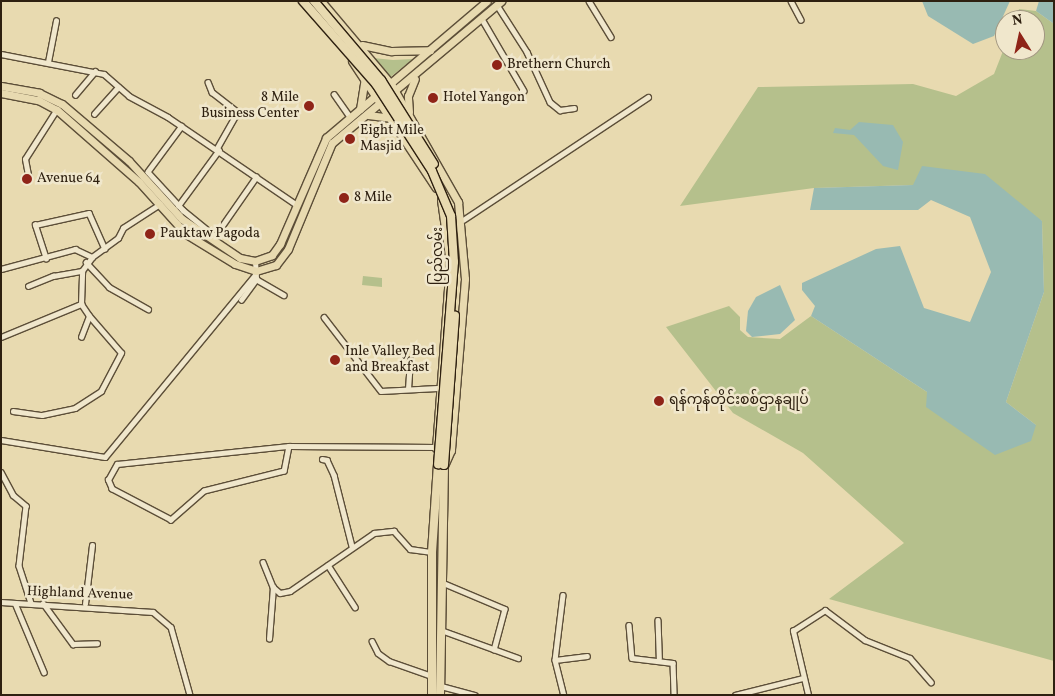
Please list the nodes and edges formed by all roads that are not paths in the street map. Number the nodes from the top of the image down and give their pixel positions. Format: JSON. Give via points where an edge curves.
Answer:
{"nodes":[{"id":1,"x":301,"y":1,"type":"edge"},
{"id":2,"x":314,"y":1,"type":"edge"},
{"id":3,"x":321,"y":1,"type":"edge"},
{"id":4,"x":487,"y":1,"type":"edge"},
{"id":5,"x":589,"y":1,"type":"edge"},
{"id":6,"x":790,"y":1,"type":"edge"},
{"id":7,"x":499,"y":3,"type":"edge"},
{"id":8,"x":482,"y":19,"type":"junction"},
{"id":9,"x":801,"y":20,"type":"dead end"},
{"id":10,"x":56,"y":21,"type":"dead end"},
{"id":11,"x":611,"y":37,"type":"dead end"},
{"id":12,"x":362,"y":45,"type":"junction"},
{"id":13,"x":430,"y":50,"type":"junction"},
{"id":14,"x":1,"y":54,"type":"edge"},
{"id":15,"x":348,"y":56,"type":"junction"},
{"id":16,"x":48,"y":62,"type":"junction"},
{"id":17,"x":95,"y":71,"type":"junction"},
{"id":18,"x":417,"y":76,"type":"junction"},
{"id":19,"x":365,"y":79,"type":"junction"},
{"id":20,"x":208,"y":82,"type":"dead end"},
{"id":21,"x":391,"y":84,"type":"junction"},
{"id":22,"x":1,"y":86,"type":"edge"},
{"id":23,"x":118,"y":88,"type":"junction"},
{"id":24,"x":524,"y":91,"type":"dead end"},
{"id":25,"x":1,"y":93,"type":"edge"},
{"id":26,"x":334,"y":94,"type":"dead end"},
{"id":27,"x":396,"y":94,"type":"junction"},
{"id":28,"x":75,"y":95,"type":"dead end"},
{"id":29,"x":376,"y":96,"type":"junction"},
{"id":30,"x":648,"y":97,"type":"dead end"},
{"id":31,"x":382,"y":104,"type":"junction"},
{"id":32,"x":58,"y":107,"type":"junction"},
{"id":33,"x":574,"y":108,"type":"dead end"},
{"id":34,"x":359,"y":112,"type":"junction"},
{"id":35,"x":94,"y":114,"type":"dead end"},
{"id":36,"x":368,"y":115,"type":"junction"},
{"id":37,"x":410,"y":117,"type":"junction"},
{"id":38,"x":351,"y":118,"type":"junction"},
{"id":39,"x":392,"y":118,"type":"junction"},
{"id":40,"x":182,"y":126,"type":"junction"},
{"id":41,"x":218,"y":150,"type":"junction"},
{"id":42,"x":110,"y":151,"type":"junction"},
{"id":43,"x":256,"y":177,"type":"junction"},
{"id":44,"x":29,"y":180,"type":"dead end"},
{"id":45,"x":164,"y":201,"type":"junction"},
{"id":46,"x":297,"y":205,"type":"junction"},
{"id":47,"x":158,"y":206,"type":"junction"},
{"id":48,"x":178,"y":206,"type":"junction"},
{"id":49,"x":446,"y":214,"type":"junction"},
{"id":50,"x":463,"y":220,"type":"junction"},
{"id":51,"x":105,"y":249,"type":"junction"},
{"id":52,"x":92,"y":257,"type":"junction"},
{"id":53,"x":46,"y":259,"type":"junction"},
{"id":54,"x":86,"y":262,"type":"junction"},
{"id":55,"x":256,"y":262,"type":"junction"},
{"id":56,"x":1,"y":269,"type":"edge"},
{"id":57,"x":82,"y":271,"type":"junction"},
{"id":58,"x":256,"y":275,"type":"junction"},
{"id":59,"x":28,"y":286,"type":"dead end"},
{"id":60,"x":284,"y":295,"type":"dead end"},
{"id":61,"x":241,"y":300,"type":"dead end"},
{"id":62,"x":81,"y":304,"type":"junction"},
{"id":63,"x":148,"y":309,"type":"dead end"},
{"id":64,"x":89,"y":316,"type":"junction"},
{"id":65,"x":324,"y":317,"type":"dead end"},
{"id":66,"x":1,"y":337,"type":"edge"},
{"id":67,"x":81,"y":337,"type":"dead end"},
{"id":68,"x":410,"y":360,"type":"dead end"},
{"id":69,"x":437,"y":388,"type":"junction"},
{"id":70,"x":408,"y":390,"type":"junction"},
{"id":71,"x":13,"y":411,"type":"dead end"},
{"id":72,"x":1,"y":440,"type":"edge"},
{"id":73,"x":289,"y":446,"type":"junction"},
{"id":74,"x":436,"y":447,"type":"junction"},
{"id":75,"x":322,"y":459,"type":"dead end"},
{"id":76,"x":441,"y":466,"type":"junction"},
{"id":77,"x":1,"y":472,"type":"edge"},
{"id":78,"x":92,"y":545,"type":"dead end"},
{"id":79,"x":352,"y":546,"type":"junction"},
{"id":80,"x":432,"y":552,"type":"junction"},
{"id":81,"x":263,"y":562,"type":"dead end"},
{"id":82,"x":328,"y":565,"type":"junction"},
{"id":83,"x":441,"y":582,"type":"junction"},
{"id":84,"x":273,"y":587,"type":"junction"},
{"id":85,"x":563,"y":595,"type":"dead end"},
{"id":86,"x":1,"y":602,"type":"edge"},
{"id":87,"x":15,"y":603,"type":"junction"},
{"id":88,"x":31,"y":603,"type":"junction"},
{"id":89,"x":43,"y":603,"type":"junction"},
{"id":90,"x":85,"y":604,"type":"junction"},
{"id":91,"x":355,"y":606,"type":"dead end"},
{"id":92,"x":658,"y":620,"type":"dead end"},
{"id":93,"x":629,"y":625,"type":"dead end"},
{"id":94,"x":441,"y":630,"type":"junction"},
{"id":95,"x":269,"y":638,"type":"dead end"},
{"id":96,"x":372,"y":641,"type":"dead end"},
{"id":97,"x":97,"y":643,"type":"dead end"},
{"id":98,"x":494,"y":650,"type":"junction"},
{"id":99,"x":587,"y":656,"type":"dead end"},
{"id":100,"x":518,"y":658,"type":"dead end"},
{"id":101,"x":659,"y":658,"type":"junction"},
{"id":102,"x":555,"y":660,"type":"junction"},
{"id":103,"x":44,"y":672,"type":"dead end"},
{"id":104,"x":432,"y":676,"type":"junction"},
{"id":105,"x":803,"y":678,"type":"junction"},
{"id":106,"x":931,"y":682,"type":"dead end"},
{"id":107,"x":441,"y":686,"type":"junction"},
{"id":108,"x":190,"y":695,"type":"edge"},
{"id":109,"x":432,"y":695,"type":"edge"},
{"id":110,"x":440,"y":695,"type":"edge"},
{"id":111,"x":475,"y":695,"type":"edge"},
{"id":112,"x":564,"y":695,"type":"edge"},
{"id":113,"x":674,"y":695,"type":"edge"},
{"id":114,"x":735,"y":695,"type":"edge"},
{"id":115,"x":808,"y":695,"type":"edge"}],
"edges":[{"from":1,"to":15,"type":"main road","name":"ပြည်လမ်း"},
{"from":1,"to":76,"type":"highway","name":"ပြည်လမ်း","bridge":true,"via":[[376,84],[432,171],[451,216],[454,262]]},
{"from":2,"to":76,"type":"highway","name":"ပြည်လမ်း","bridge":true,"via":[[381,80],[437,170],[456,216],[459,260]]},
{"from":3,"to":12,"type":"main road"},
{"from":4,"to":13,"type":"main road"},
{"from":5,"to":11,"type":"street"},
{"from":6,"to":9,"type":"street"},
{"from":7,"to":8,"type":"main road"},
{"from":7,"to":33,"type":"street","via":[[550,102],[560,110]]},
{"from":8,"to":18,"type":"main road"},
{"from":8,"to":24,"type":"street"},
{"from":10,"to":16,"type":"street"},
{"from":12,"to":13,"type":"main road","via":[[391,52]]},
{"from":12,"to":15,"type":"street"},
{"from":12,"to":21,"type":"main road"},
{"from":13,"to":21,"type":"main road"},
{"from":14,"to":16,"type":"street"},
{"from":15,"to":19,"type":"main road","name":"ပြည်လမ်း"},
{"from":16,"to":17,"type":"street"},
{"from":17,"to":23,"type":"street"},
{"from":17,"to":28,"type":"street"},
{"from":18,"to":27,"type":"main road"},
{"from":18,"to":37,"type":"main road","via":[[408,96]]},
{"from":19,"to":29,"type":"main road","name":"ပြည်လမ်း"},
{"from":19,"to":34,"type":"main road"},
{"from":20,"to":41,"type":"street","via":[[212,92],[238,112]]},
{"from":21,"to":27,"type":"main road"},
{"from":21,"to":29,"type":"main road"},
{"from":22,"to":32,"type":"main road","via":[[39,93]]},
{"from":23,"to":35,"type":"street"},
{"from":23,"to":40,"type":"street"},
{"from":25,"to":32,"type":"main road"},
{"from":26,"to":38,"type":"street"},
{"from":27,"to":31,"type":"main road"},
{"from":27,"to":37,"type":"main road"},
{"from":29,"to":31,"type":"main road","name":"ပြည်လမ်း"},
{"from":29,"to":34,"type":"main road"},
{"from":30,"to":50,"type":"street"},
{"from":31,"to":36,"type":"main road"},
{"from":31,"to":39,"type":"main road","name":"ပြည်လမ်း"},
{"from":32,"to":42,"type":"main road"},
{"from":32,"to":44,"type":"street","via":[[25,159]]},
{"from":34,"to":38,"type":"main road"},
{"from":36,"to":39,"type":"main road"},
{"from":36,"to":58,"type":"main road","via":[[332,143],[283,256],[276,265]]},
{"from":37,"to":50,"type":"main road","name":"ပြည်လမ်း","via":[[458,202]]},
{"from":38,"to":46,"type":"main road","via":[[318,152]]},
{"from":39,"to":49,"type":"main road","name":"ပြည်လမ်း","via":[[435,186]]},
{"from":40,"to":41,"type":"street"},
{"from":40,"to":48,"type":"street","via":[[148,172]]},
{"from":41,"to":43,"type":"street"},
{"from":41,"to":48,"type":"street"},
{"from":42,"to":45,"type":"main road"},
{"from":42,"to":47,"type":"main road"},
{"from":43,"to":46,"type":"street"},
{"from":43,"to":48,"type":"street","via":[[215,236]]},
{"from":45,"to":47,"type":"street"},
{"from":45,"to":55,"type":"main road","via":[[202,234]]},
{"from":46,"to":55,"type":"main road","via":[[277,249]]},
{"from":47,"to":51,"type":"street","via":[[124,228]]},
{"from":47,"to":58,"type":"main road","via":[[207,248]]},
{"from":49,"to":50,"type":"main road"},
{"from":49,"to":69,"type":"main road","name":"ပြည်လမ်း","via":[[450,264]]},
{"from":50,"to":76,"type":"main road","name":"ပြည်လမ်း","via":[[465,279],[451,450]]},
{"from":51,"to":52,"type":"street"},
{"from":51,"to":53,"type":"street","via":[[89,214],[35,225]]},
{"from":52,"to":53,"type":"street","via":[[75,249]]},
{"from":52,"to":54,"type":"street"},
{"from":53,"to":56,"type":"street"},
{"from":54,"to":57,"type":"street"},
{"from":54,"to":63,"type":"street","via":[[109,287]]},
{"from":55,"to":58,"type":"street"},
{"from":57,"to":59,"type":"street","via":[[53,276]]},
{"from":57,"to":62,"type":"street"},
{"from":58,"to":60,"type":"street"},
{"from":58,"to":61,"type":"street"},
{"from":58,"to":72,"type":"street","via":[[105,457]]},
{"from":62,"to":64,"type":"street"},
{"from":62,"to":66,"type":"street"},
{"from":64,"to":67,"type":"street"},
{"from":64,"to":71,"type":"street","via":[[121,353],[101,391],[75,408],[42,414]]},
{"from":65,"to":70,"type":"street","via":[[381,391]]},
{"from":68,"to":70,"type":"street"},
{"from":69,"to":70,"type":"street"},
{"from":69,"to":74,"type":"main road","name":"ပြည်လမ်း"},
{"from":73,"to":73,"type":"street","via":[[284,471],[204,491],[171,520],[112,489],[108,480],[117,464]]},
{"from":73,"to":74,"type":"street"},
{"from":74,"to":76,"type":"main road","name":"ပြည်လမ်း"},
{"from":75,"to":79,"type":"street","via":[[327,460],[334,475]]},
{"from":76,"to":80,"type":"highway","name":"ပြည်လမ်း"},
{"from":76,"to":83,"type":"highway","name":"ပြည်လမ်း"},
{"from":77,"to":88,"type":"street","via":[[13,494],[26,506],[19,566]]},
{"from":78,"to":90,"type":"street"},
{"from":79,"to":80,"type":"street","via":[[386,530],[410,549]]},
{"from":79,"to":82,"type":"street"},
{"from":80,"to":104,"type":"highway","name":"ပြည်လမ်း"},
{"from":81,"to":84,"type":"street"},
{"from":82,"to":84,"type":"street","via":[[290,591]]},
{"from":82,"to":91,"type":"street"},
{"from":83,"to":94,"type":"highway","name":"ပြည်လမ်း"},
{"from":83,"to":98,"type":"street","via":[[505,609]]},
{"from":84,"to":95,"type":"street"},
{"from":85,"to":102,"type":"street"},
{"from":86,"to":87,"type":"street","name":"Highland Avenue"},
{"from":87,"to":88,"type":"street","name":"Highland Avenue"},
{"from":87,"to":103,"type":"street"},
{"from":88,"to":89,"type":"street","name":"Highland Avenue"},
{"from":89,"to":90,"type":"street","name":"Highland Avenue"},
{"from":89,"to":97,"type":"street","via":[[73,644]]},
{"from":90,"to":108,"type":"street","name":"Highland Avenue","via":[[148,609],[162,617],[171,627]]},
{"from":92,"to":101,"type":"street"},
{"from":93,"to":101,"type":"street","via":[[632,658]]},
{"from":94,"to":98,"type":"street"},
{"from":94,"to":107,"type":"highway","name":"ပြည်လမ်း"},
{"from":96,"to":104,"type":"street","via":[[389,660]]},
{"from":98,"to":100,"type":"street"},
{"from":99,"to":102,"type":"street"},
{"from":101,"to":113,"type":"street","via":[[672,662]]},
{"from":102,"to":112,"type":"street"},
{"from":104,"to":109,"type":"highway","name":"ပြည်လမ်း"},
{"from":105,"to":106,"type":"street","via":[[795,628],[825,610],[865,640],[910,658]]},
{"from":105,"to":114,"type":"street"},
{"from":105,"to":115,"type":"street"},
{"from":107,"to":110,"type":"highway","name":"ပြည်လမ်း"},
{"from":107,"to":111,"type":"street"}]}
